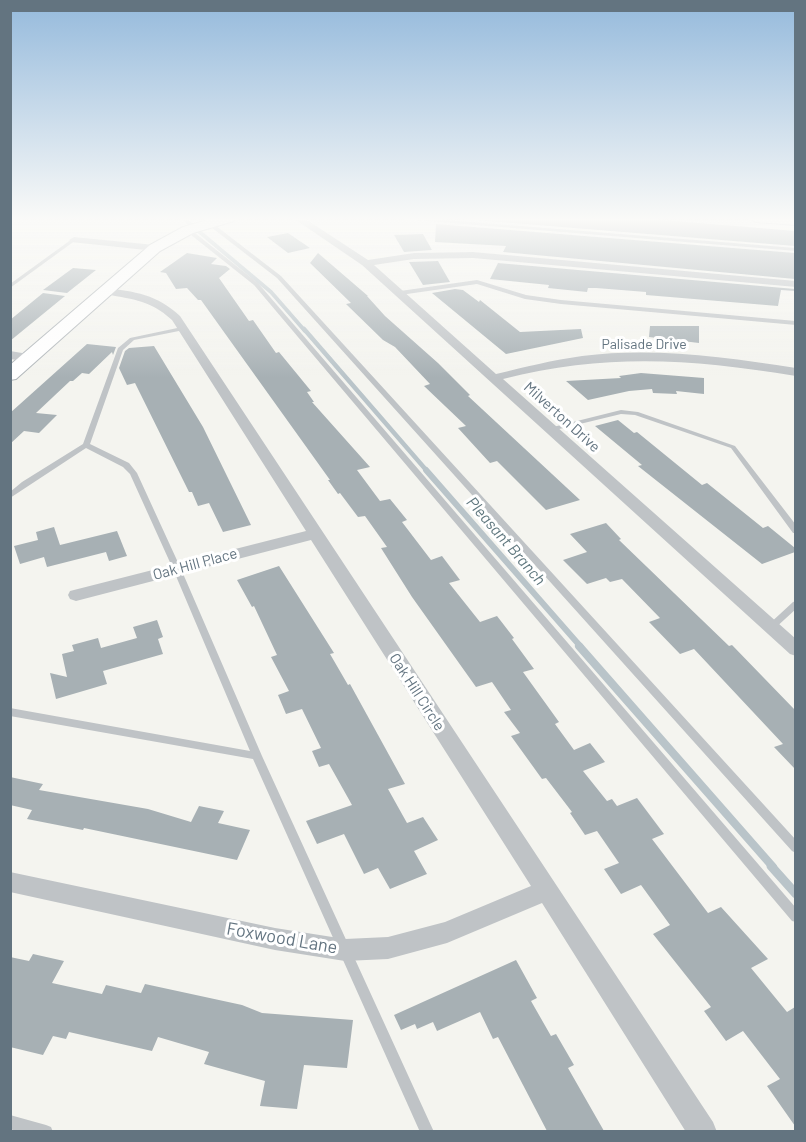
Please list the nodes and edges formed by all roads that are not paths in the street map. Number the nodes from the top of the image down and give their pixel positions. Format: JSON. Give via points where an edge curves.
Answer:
{"nodes":[{"id":1,"x":31,"y":271,"type":"edge"},
{"id":2,"x":128,"y":271,"type":"edge"},
{"id":3,"x":240,"y":271,"type":"edge"},
{"id":4,"x":270,"y":271,"type":"edge"},
{"id":5,"x":376,"y":271,"type":"edge"},
{"id":6,"x":654,"y":271,"type":"edge"},
{"id":7,"x":795,"y":284,"type":"edge"},
{"id":8,"x":10,"y":287,"type":"edge"},
{"id":9,"x":105,"y":291,"type":"junction"},
{"id":10,"x":400,"y":293,"type":"junction"},
{"id":11,"x":795,"y":323,"type":"edge"},
{"id":12,"x":182,"y":329,"type":"junction"},
{"id":13,"x":10,"y":356,"type":"edge"},
{"id":14,"x":30,"y":358,"type":"junction"},
{"id":15,"x":795,"y":372,"type":"edge"},
{"id":16,"x":10,"y":375,"type":"edge"},
{"id":17,"x":494,"y":378,"type":"junction"},
{"id":18,"x":551,"y":429,"type":"junction"},
{"id":19,"x":86,"y":445,"type":"junction"},
{"id":20,"x":10,"y":496,"type":"edge"},
{"id":21,"x":795,"y":531,"type":"edge"},
{"id":22,"x":314,"y":534,"type":"junction"},
{"id":23,"x":177,"y":569,"type":"junction"},
{"id":24,"x":76,"y":595,"type":"dead end"},
{"id":25,"x":795,"y":604,"type":"edge"},
{"id":26,"x":770,"y":628,"type":"junction"},
{"id":27,"x":795,"y":650,"type":"edge"},
{"id":28,"x":10,"y":712,"type":"edge"},
{"id":29,"x":257,"y":756,"type":"junction"},
{"id":30,"x":795,"y":848,"type":"edge"},
{"id":31,"x":10,"y":882,"type":"edge"},
{"id":32,"x":547,"y":890,"type":"junction"},
{"id":33,"x":795,"y":916,"type":"edge"},
{"id":34,"x":345,"y":950,"type":"junction"},
{"id":35,"x":10,"y":1122,"type":"edge"},
{"id":36,"x":46,"y":1131,"type":"edge"},
{"id":37,"x":427,"y":1131,"type":"edge"},
{"id":38,"x":702,"y":1131,"type":"edge"}],
"edges":[{"from":1,"to":8,"type":"lane"},
{"from":2,"to":9,"type":"street"},
{"from":3,"to":33,"type":"lane","via":[[256,284]]},
{"from":4,"to":30,"type":"lane"},
{"from":5,"to":10,"type":"street","name":"Milverton Drive"},
{"from":6,"to":7,"type":"street"},
{"from":9,"to":12,"type":"street","name":"Oak Hill Circle","via":[[155,300],[165,306]]},
{"from":9,"to":14,"type":"street"},
{"from":10,"to":11,"type":"lane","via":[[477,282],[525,297],[561,302]]},
{"from":10,"to":17,"type":"street","name":"Milverton Drive"},
{"from":12,"to":19,"type":"lane","via":[[132,339],[120,349]]},
{"from":12,"to":22,"type":"street","name":"Oak Hill Circle"},
{"from":13,"to":14,"type":"street"},
{"from":14,"to":16,"type":"street"},
{"from":15,"to":17,"type":"street","name":"Palisade Drive","via":[[699,359],[609,358],[554,364]]},
{"from":17,"to":18,"type":"street","name":"Milverton Drive"},
{"from":18,"to":21,"type":"lane","via":[[621,412],[636,413],[722,442],[740,453]]},
{"from":18,"to":26,"type":"street","name":"Milverton Drive"},
{"from":19,"to":20,"type":"lane"},
{"from":19,"to":23,"type":"lane","via":[[126,465],[133,473]]},
{"from":22,"to":23,"type":"street","name":"Oak Hill Place"},
{"from":22,"to":32,"type":"street","name":"Oak Hill Circle"},
{"from":23,"to":24,"type":"street","name":"Oak Hill Place"},
{"from":23,"to":29,"type":"lane"},
{"from":25,"to":26,"type":"lane"},
{"from":26,"to":27,"type":"street","name":"Milverton Drive"},
{"from":28,"to":29,"type":"lane"},
{"from":29,"to":34,"type":"lane"},
{"from":31,"to":34,"type":"street","name":"Foxwood Lane","via":[[275,939]]},
{"from":32,"to":34,"type":"street","name":"Foxwood Lane","via":[[447,932],[388,948]]},
{"from":32,"to":38,"type":"street","name":"Oak Hill Circle"},
{"from":34,"to":37,"type":"lane"},
{"from":35,"to":36,"type":"lane"}]}
